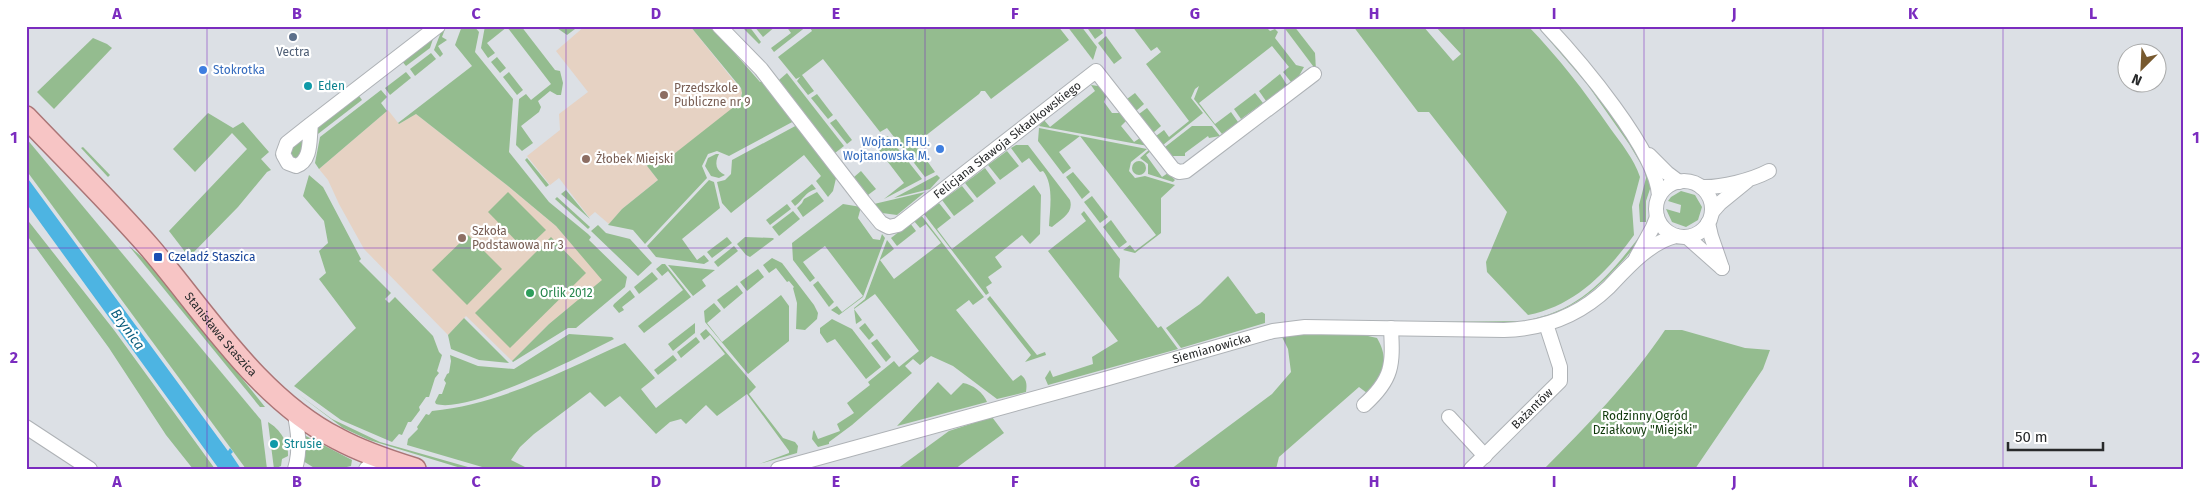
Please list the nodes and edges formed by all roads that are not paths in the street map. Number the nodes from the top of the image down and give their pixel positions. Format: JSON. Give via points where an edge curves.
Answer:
{"nodes":[{"id":1,"x":438,"y":26,"type":"edge"},
{"id":2,"x":719,"y":26,"type":"edge"},
{"id":3,"x":1547,"y":26,"type":"edge"},
{"id":4,"x":1314,"y":74,"type":"dead end"},
{"id":5,"x":26,"y":101,"type":"edge"},
{"id":6,"x":26,"y":117,"type":"edge"},
{"id":7,"x":311,"y":124,"type":"dead end"},
{"id":8,"x":1641,"y":148,"type":"junction"},
{"id":9,"x":61,"y":154,"type":"junction"},
{"id":10,"x":1769,"y":171,"type":"dead end"},
{"id":11,"x":1747,"y":181,"type":"junction"},
{"id":12,"x":1679,"y":182,"type":"junction"},
{"id":13,"x":1701,"y":187,"type":"junction"},
{"id":14,"x":1659,"y":196,"type":"junction"},
{"id":15,"x":1657,"y":217,"type":"junction"},
{"id":16,"x":1710,"y":218,"type":"junction"},
{"id":17,"x":1681,"y":236,"type":"junction"},
{"id":18,"x":1636,"y":258,"type":"junction"},
{"id":19,"x":1546,"y":324,"type":"junction"},
{"id":20,"x":1390,"y":328,"type":"junction"},
{"id":21,"x":1364,"y":405,"type":"dead end"},
{"id":22,"x":294,"y":410,"type":"junction"},
{"id":23,"x":1450,"y":417,"type":"dead end"},
{"id":24,"x":26,"y":427,"type":"edge"},
{"id":25,"x":1485,"y":456,"type":"junction"},
{"id":26,"x":371,"y":462,"type":"edge"},
{"id":27,"x":90,"y":469,"type":"edge"},
{"id":28,"x":295,"y":469,"type":"edge"},
{"id":29,"x":416,"y":469,"type":"edge"},
{"id":30,"x":778,"y":469,"type":"edge"},
{"id":31,"x":1471,"y":469,"type":"edge"}],
"edges":[{"from":1,"to":7,"type":"street"},
{"from":2,"to":4,"type":"street","name":"Felicjana Sławoja Składkowskiego","via":[[761,69],[881,223],[889,227],[898,225],[1096,71],[1173,169],[1179,172],[1186,171]]},
{"from":3,"to":8,"type":"street","via":[[1598,86]]},
{"from":5,"to":9,"type":"main road","name":"Stanisława Staszica"},
{"from":6,"to":9,"type":"main road","name":"Stanisława Staszica"},
{"from":8,"to":12,"type":"street"},
{"from":8,"to":14,"type":"street","via":[[1656,180]]},
{"from":9,"to":22,"type":"main road","name":"Stanisława Staszica","via":[[140,236],[232,349]]},
{"from":10,"to":11,"type":"street"},
{"from":11,"to":13,"type":"street"},
{"from":11,"to":16,"type":"street","via":[[1720,203]]},
{"from":12,"to":13,"type":"street"},
{"from":12,"to":14,"type":"street","via":[[1668,186]]},
{"from":13,"to":16,"type":"street","via":[[1711,201]]},
{"from":14,"to":15,"type":"street"},
{"from":15,"to":17,"type":"street","via":[[1664,229]]},
{"from":15,"to":18,"type":"street","name":"Siemianowicka"},
{"from":16,"to":17,"type":"street","via":[[1700,232]]},
{"from":16,"to":17,"type":"street","via":[[1712,241],[1722,268]]},
{"from":17,"to":18,"type":"street","name":"Siemianowicka","via":[[1667,239]]},
{"from":18,"to":19,"type":"street","name":"Siemianowicka","via":[[1591,302]]},
{"from":19,"to":20,"type":"street","name":"Siemianowicka","via":[[1510,330]]},
{"from":19,"to":25,"type":"street","name":"Bażantów","via":[[1560,367],[1560,381]]},
{"from":20,"to":21,"type":"street","via":[[1389,375]]},
{"from":20,"to":30,"type":"street","name":"Siemianowicka","via":[[1305,327],[1273,331]]},
{"from":22,"to":26,"type":"main road","name":"Stanisława Staszica"},
{"from":22,"to":28,"type":"street","via":[[299,437]]},
{"from":23,"to":25,"type":"street"},
{"from":24,"to":27,"type":"street"},
{"from":25,"to":31,"type":"street","name":"Bażantów"},
{"from":26,"to":29,"type":"main road","name":"Stanisława Staszica"}]}
